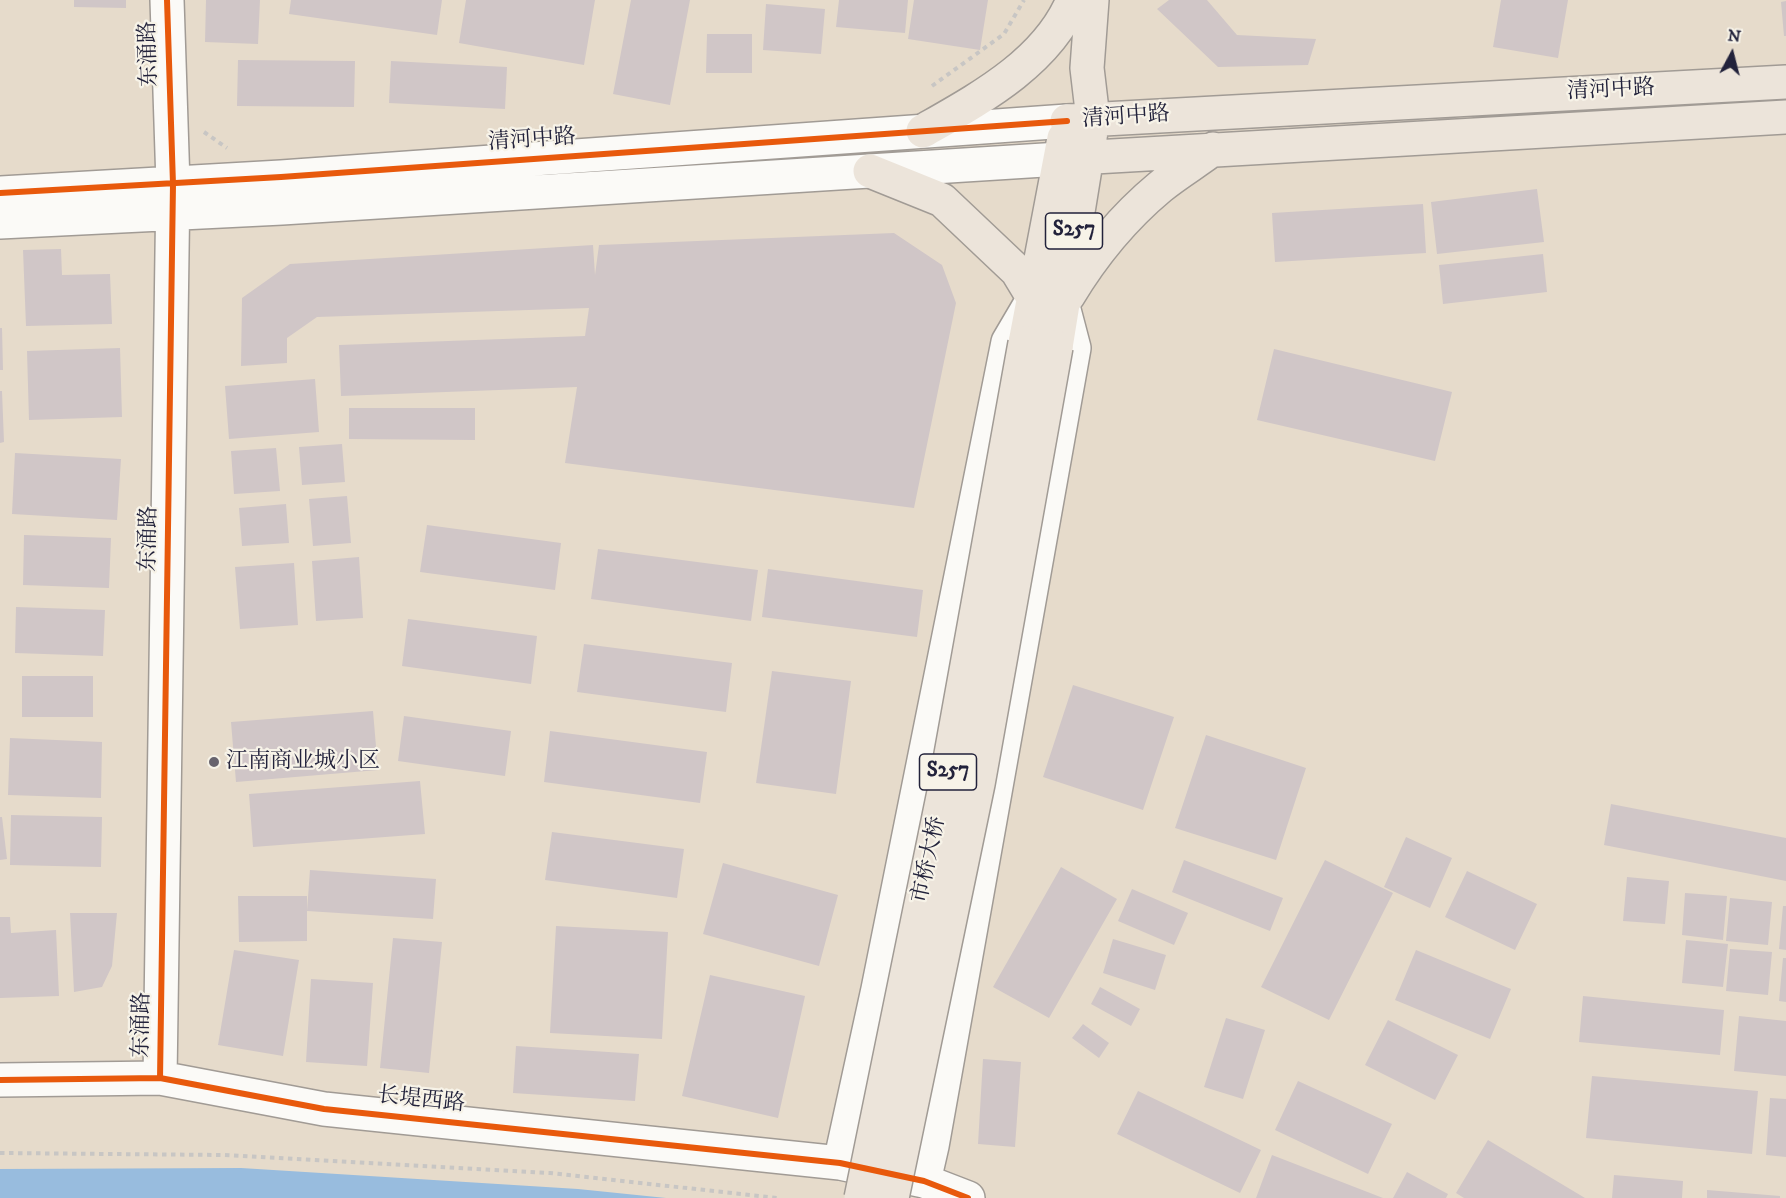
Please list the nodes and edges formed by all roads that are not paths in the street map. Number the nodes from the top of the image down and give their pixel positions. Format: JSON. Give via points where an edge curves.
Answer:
{"nodes":[{"id":1,"x":167,"y":0,"type":"edge"},
{"id":2,"x":1073,"y":0,"type":"edge"},
{"id":3,"x":1092,"y":0,"type":"edge"},
{"id":4,"x":1786,"y":82,"type":"edge"},
{"id":5,"x":1786,"y":117,"type":"edge"},
{"id":6,"x":1080,"y":120,"type":"junction"},
{"id":7,"x":923,"y":132,"type":"junction"},
{"id":8,"x":1213,"y":149,"type":"junction"},
{"id":9,"x":1074,"y":158,"type":"junction"},
{"id":10,"x":870,"y":171,"type":"junction"},
{"id":11,"x":0,"y":193,"type":"edge"},
{"id":12,"x":172,"y":199,"type":"junction"},
{"id":13,"x":0,"y":222,"type":"edge"},
{"id":14,"x":1048,"y":302,"type":"junction"},
{"id":15,"x":1041,"y":345,"type":"junction"},
{"id":16,"x":160,"y":1078,"type":"junction"},
{"id":17,"x":0,"y":1080,"type":"edge"},
{"id":18,"x":840,"y":1163,"type":"junction"},
{"id":19,"x":924,"y":1181,"type":"junction"},
{"id":20,"x":861,"y":1198,"type":"edge"},
{"id":21,"x":892,"y":1198,"type":"edge"},
{"id":22,"x":968,"y":1198,"type":"edge"}],
"edges":[{"from":1,"to":12,"type":"street","name":"东涌路"},
{"from":2,"to":7,"type":"main road","via":[[1065,18],[1036,54],[980,99]]},
{"from":3,"to":6,"type":"main road","number":"S257"},
{"from":4,"to":6,"type":"main road","name":"清河中路"},
{"from":5,"to":8,"type":"main road","name":"清河中路"},
{"from":6,"to":7,"type":"street","name":"清河中路"},
{"from":6,"to":9,"type":"main road","number":"S257"},
{"from":7,"to":12,"type":"street","name":"清河中路"},
{"from":8,"to":9,"type":"main road","name":"清河中路"},
{"from":8,"to":14,"type":"main road","via":[[1130,214],[1082,273]]},
{"from":9,"to":10,"type":"street","name":"清河中路"},
{"from":9,"to":14,"type":"main road","number":"S257"},
{"from":10,"to":12,"type":"street","name":"清河中路"},
{"from":10,"to":14,"type":"main road","via":[[942,200]]},
{"from":11,"to":12,"type":"street","name":"清河中路"},
{"from":12,"to":13,"type":"street","name":"清河中路"},
{"from":12,"to":16,"type":"street","name":"东涌路"},
{"from":14,"to":15,"type":"main road","number":"S257"},
{"from":14,"to":18,"type":"street","via":[[1008,342]]},
{"from":14,"to":19,"type":"street","via":[[1074,348]]},
{"from":15,"to":20,"type":"main road","name":"市桥大桥","number":"S257","bridge":true},
{"from":15,"to":21,"type":"main road","name":"市桥大桥","number":"S257","bridge":true,"via":[[978,784]]},
{"from":16,"to":17,"type":"street","name":"长堤西路"},
{"from":16,"to":18,"type":"street","name":"长堤西路","via":[[324,1109]]},
{"from":18,"to":19,"type":"street","name":"长堤西路"},
{"from":19,"to":22,"type":"street","name":"长堤西路"}]}
